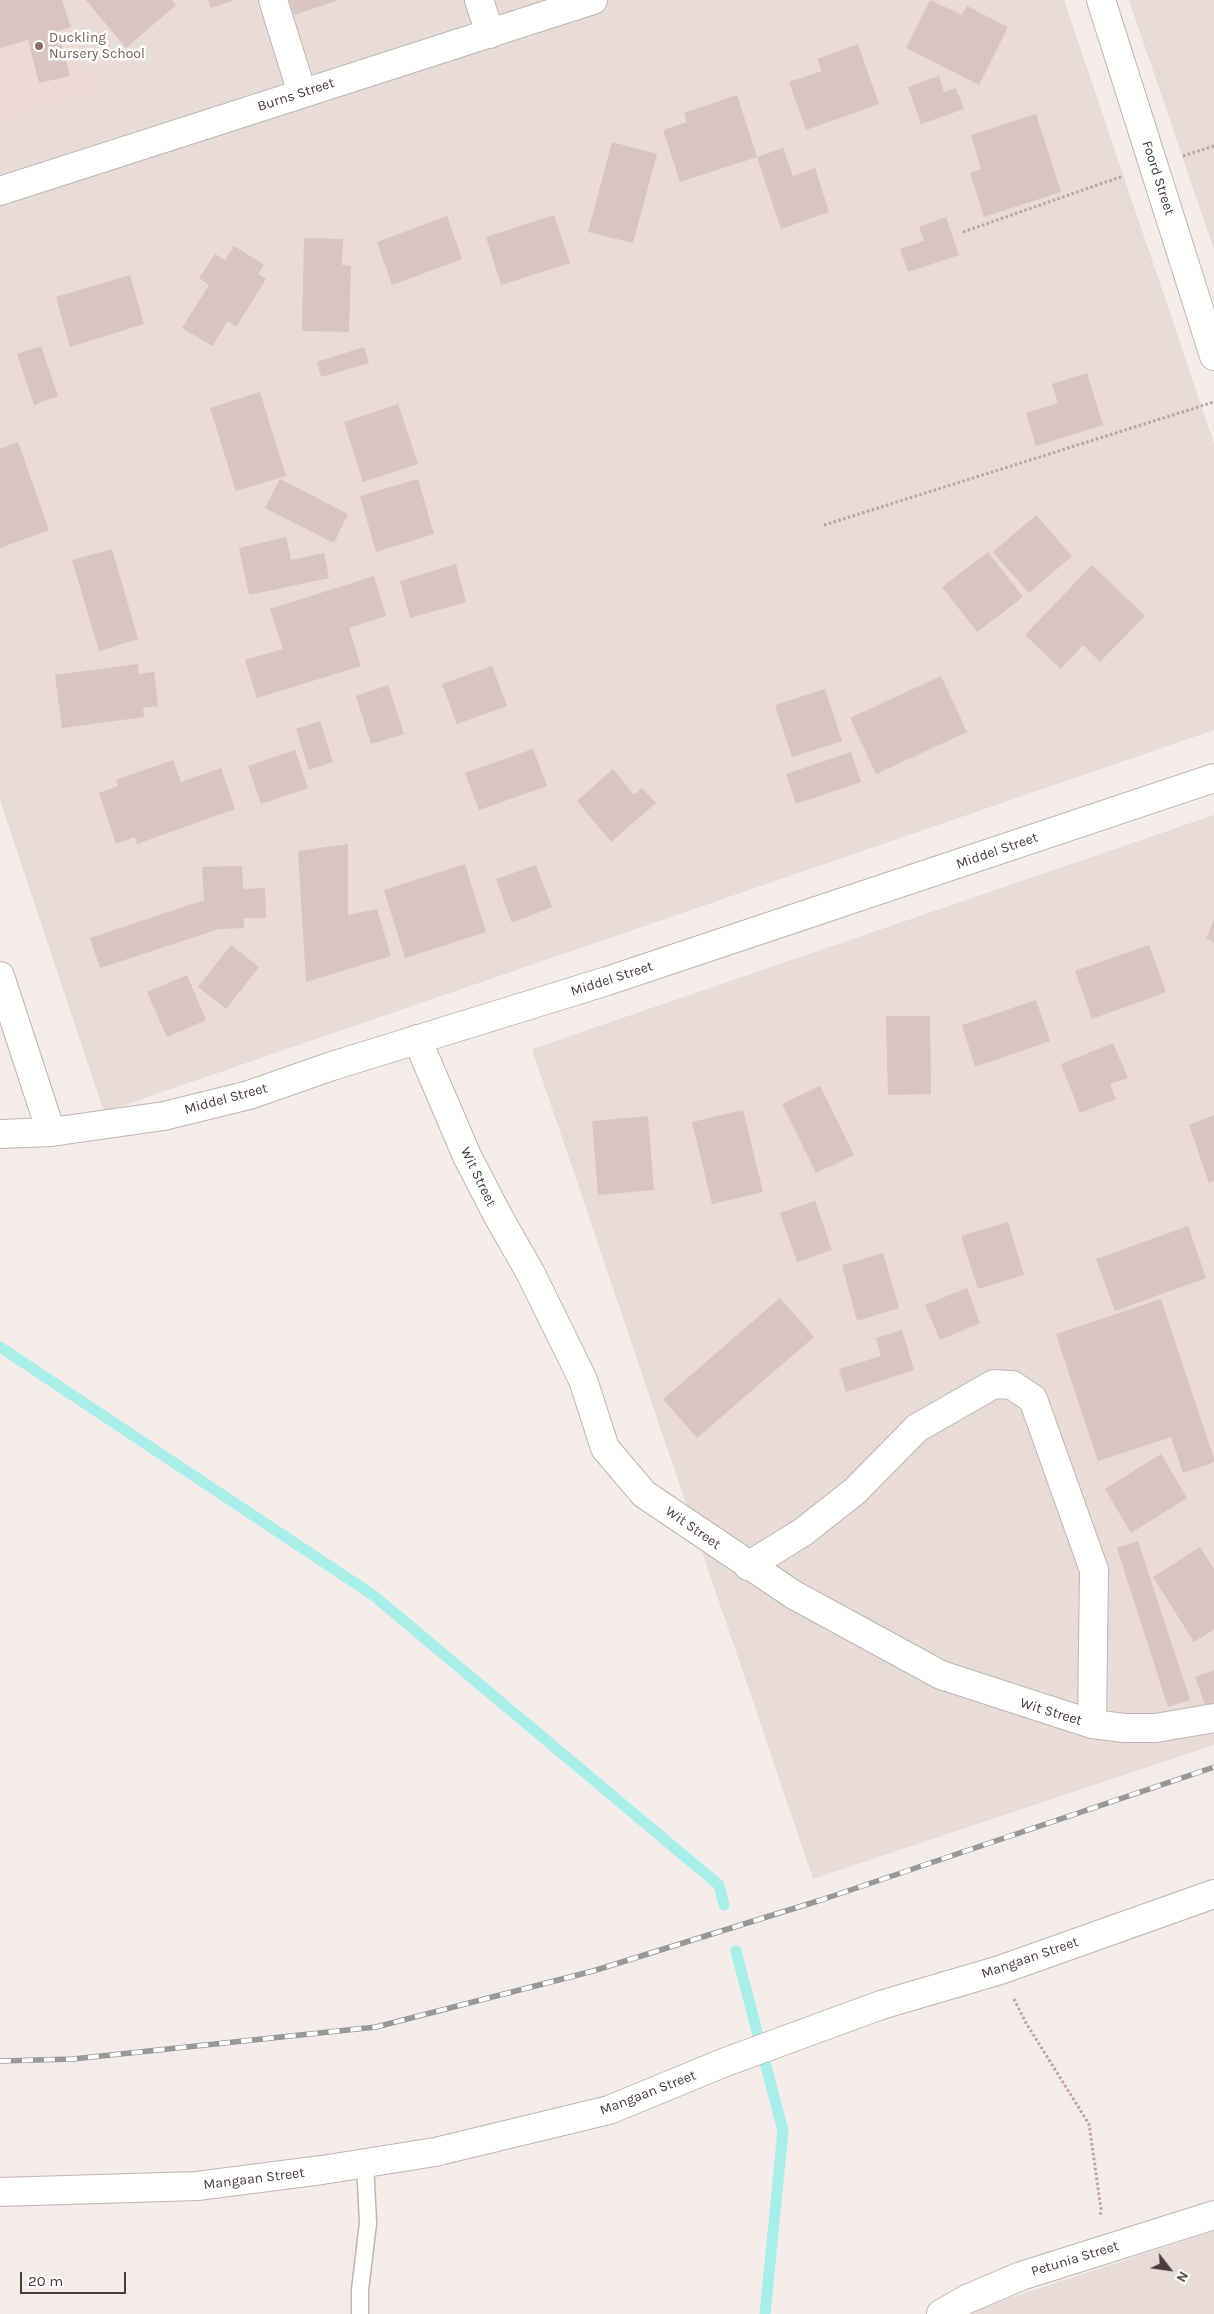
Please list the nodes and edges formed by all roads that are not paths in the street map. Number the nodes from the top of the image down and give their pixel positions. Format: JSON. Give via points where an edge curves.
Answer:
{"nodes":[{"id":1,"x":273,"y":0,"type":"edge"},
{"id":2,"x":479,"y":0,"type":"edge"},
{"id":3,"x":593,"y":0,"type":"edge"},
{"id":4,"x":1101,"y":0,"type":"edge"},
{"id":5,"x":490,"y":34,"type":"junction"},
{"id":6,"x":302,"y":93,"type":"junction"},
{"id":7,"x":0,"y":192,"type":"edge"},
{"id":8,"x":1214,"y":356,"type":"edge"},
{"id":9,"x":1214,"y":778,"type":"edge"},
{"id":10,"x":0,"y":976,"type":"edge"},
{"id":11,"x":417,"y":1039,"type":"junction"},
{"id":12,"x":51,"y":1132,"type":"junction"},
{"id":13,"x":0,"y":1134,"type":"edge"},
{"id":14,"x":748,"y":1566,"type":"junction"},
{"id":15,"x":1214,"y":1718,"type":"edge"},
{"id":16,"x":1092,"y":1724,"type":"junction"},
{"id":17,"x":1214,"y":1894,"type":"edge"},
{"id":18,"x":365,"y":2163,"type":"junction"},
{"id":19,"x":0,"y":2192,"type":"edge"},
{"id":20,"x":1214,"y":2215,"type":"edge"},
{"id":21,"x":360,"y":2314,"type":"edge"},
{"id":22,"x":941,"y":2314,"type":"edge"}],
"edges":[{"from":1,"to":6,"type":"street"},
{"from":2,"to":5,"type":"street"},
{"from":3,"to":5,"type":"street","name":"Burns Street"},
{"from":4,"to":8,"type":"street","name":"Foord Street"},
{"from":5,"to":6,"type":"street","name":"Burns Street"},
{"from":6,"to":7,"type":"street","name":"Burns Street"},
{"from":9,"to":11,"type":"street","name":"Middel Street","via":[[607,981]]},
{"from":10,"to":12,"type":"street"},
{"from":11,"to":12,"type":"street","name":"Middel Street","via":[[240,1097],[164,1116]]},
{"from":11,"to":14,"type":"street","name":"Wit Street","via":[[467,1156],[531,1274],[583,1380],[605,1448],[644,1494]]},
{"from":12,"to":13,"type":"street","name":"Middel Street"},
{"from":14,"to":16,"type":"street","name":"Wit Street","via":[[794,1596],[941,1675]]},
{"from":14,"to":16,"type":"street","via":[[803,1532],[855,1490],[917,1428],[994,1384],[1012,1385],[1033,1398],[1094,1570]]},
{"from":15,"to":16,"type":"street","name":"Wit Street","via":[[1156,1728]]},
{"from":17,"to":18,"type":"street","name":"Mangaan Street","via":[[1000,1970],[881,2005],[723,2063],[609,2110],[435,2152]]},
{"from":18,"to":19,"type":"street","name":"Mangaan Street","via":[[197,2186]]},
{"from":18,"to":21,"type":"lane","via":[[368,2222]]},
{"from":20,"to":22,"type":"street","name":"Petunia Street","via":[[1022,2276],[967,2299]]}]}
